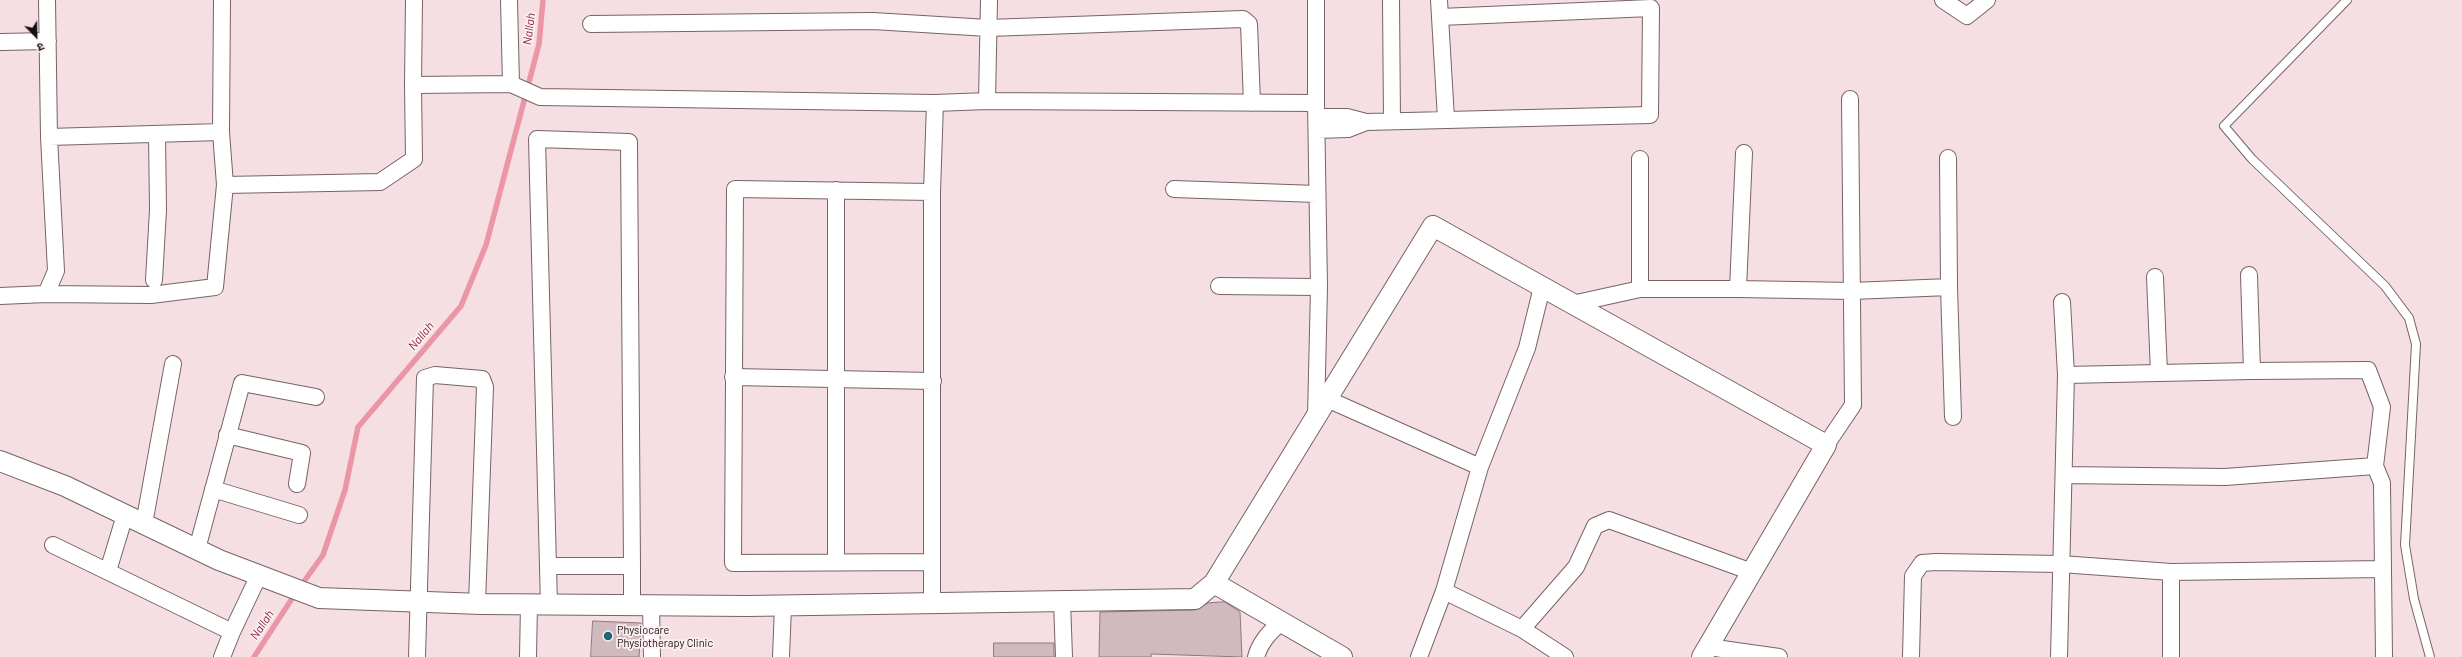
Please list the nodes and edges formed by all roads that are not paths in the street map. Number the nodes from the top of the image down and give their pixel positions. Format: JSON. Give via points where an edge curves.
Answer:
{"nodes":[{"id":1,"x":47,"y":0,"type":"edge"},
{"id":2,"x":222,"y":0,"type":"edge"},
{"id":3,"x":414,"y":0,"type":"edge"},
{"id":4,"x":509,"y":0,"type":"edge"},
{"id":5,"x":989,"y":0,"type":"edge"},
{"id":6,"x":1316,"y":0,"type":"edge"},
{"id":7,"x":1391,"y":0,"type":"edge"},
{"id":8,"x":1439,"y":0,"type":"edge"},
{"id":9,"x":1943,"y":0,"type":"edge"},
{"id":10,"x":1986,"y":0,"type":"edge"},
{"id":11,"x":2347,"y":0,"type":"edge"},
{"id":12,"x":1651,"y":4,"type":"edge"},
{"id":13,"x":1440,"y":17,"type":"junction"},
{"id":14,"x":591,"y":24,"type":"dead end"},
{"id":15,"x":988,"y":28,"type":"junction"},
{"id":16,"x":48,"y":41,"type":"junction"},
{"id":17,"x":0,"y":42,"type":"edge"},
{"id":18,"x":511,"y":84,"type":"junction"},
{"id":19,"x":413,"y":85,"type":"junction"},
{"id":20,"x":1850,"y":99,"type":"dead end"},
{"id":21,"x":987,"y":101,"type":"junction"},
{"id":22,"x":935,"y":103,"type":"junction"},
{"id":23,"x":1252,"y":103,"type":"junction"},
{"id":24,"x":1317,"y":117,"type":"junction"},
{"id":25,"x":1446,"y":119,"type":"junction"},
{"id":26,"x":1392,"y":121,"type":"junction"},
{"id":27,"x":221,"y":132,"type":"junction"},
{"id":28,"x":157,"y":134,"type":"junction"},
{"id":29,"x":49,"y":137,"type":"junction"},
{"id":30,"x":1744,"y":153,"type":"dead end"},
{"id":31,"x":1948,"y":158,"type":"dead end"},
{"id":32,"x":1640,"y":159,"type":"dead end"},
{"id":33,"x":225,"y":185,"type":"junction"},
{"id":34,"x":1174,"y":189,"type":"dead end"},
{"id":35,"x":836,"y":190,"type":"junction"},
{"id":36,"x":932,"y":192,"type":"junction"},
{"id":37,"x":1317,"y":194,"type":"junction"},
{"id":38,"x":2249,"y":275,"type":"dead end"},
{"id":39,"x":2155,"y":277,"type":"dead end"},
{"id":40,"x":154,"y":280,"type":"dead end"},
{"id":41,"x":1219,"y":286,"type":"dead end"},
{"id":42,"x":1319,"y":287,"type":"junction"},
{"id":43,"x":1542,"y":287,"type":"junction"},
{"id":44,"x":1949,"y":287,"type":"junction"},
{"id":45,"x":1640,"y":289,"type":"junction"},
{"id":46,"x":1738,"y":289,"type":"junction"},
{"id":47,"x":1852,"y":291,"type":"junction"},
{"id":48,"x":46,"y":294,"type":"junction"},
{"id":49,"x":0,"y":296,"type":"edge"},
{"id":50,"x":2062,"y":302,"type":"dead end"},
{"id":51,"x":1572,"y":304,"type":"junction"},
{"id":52,"x":173,"y":364,"type":"dead end"},
{"id":53,"x":2252,"y":370,"type":"junction"},
{"id":54,"x":2159,"y":373,"type":"junction"},
{"id":55,"x":2066,"y":375,"type":"junction"},
{"id":56,"x":733,"y":377,"type":"junction"},
{"id":57,"x":836,"y":379,"type":"junction"},
{"id":58,"x":933,"y":381,"type":"junction"},
{"id":59,"x":316,"y":396,"type":"dead end"},
{"id":60,"x":1327,"y":399,"type":"junction"},
{"id":61,"x":1316,"y":417,"type":"junction"},
{"id":62,"x":1953,"y":417,"type":"dead end"},
{"id":63,"x":227,"y":435,"type":"junction"},
{"id":64,"x":1826,"y":445,"type":"junction"},
{"id":65,"x":0,"y":462,"type":"edge"},
{"id":66,"x":2375,"y":466,"type":"junction"},
{"id":67,"x":1480,"y":467,"type":"junction"},
{"id":68,"x":2064,"y":475,"type":"junction"},
{"id":69,"x":298,"y":484,"type":"dead end"},
{"id":70,"x":213,"y":489,"type":"junction"},
{"id":71,"x":125,"y":515,"type":"junction"},
{"id":72,"x":299,"y":515,"type":"dead end"},
{"id":73,"x":144,"y":524,"type":"junction"},
{"id":74,"x":53,"y":545,"type":"dead end"},
{"id":75,"x":197,"y":549,"type":"junction"},
{"id":76,"x":836,"y":562,"type":"junction"},
{"id":77,"x":932,"y":562,"type":"junction"},
{"id":78,"x":2061,"y":564,"type":"junction"},
{"id":79,"x":548,"y":566,"type":"junction"},
{"id":80,"x":632,"y":566,"type":"junction"},
{"id":81,"x":2382,"y":569,"type":"junction"},
{"id":82,"x":108,"y":571,"type":"junction"},
{"id":83,"x":1752,"y":572,"type":"junction"},
{"id":84,"x":2170,"y":572,"type":"junction"},
{"id":85,"x":259,"y":575,"type":"junction"},
{"id":86,"x":1214,"y":583,"type":"junction"},
{"id":87,"x":1444,"y":591,"type":"junction"},
{"id":88,"x":1062,"y":601,"type":"junction"},
{"id":89,"x":418,"y":603,"type":"junction"},
{"id":90,"x":477,"y":603,"type":"junction"},
{"id":91,"x":932,"y":603,"type":"junction"},
{"id":92,"x":529,"y":604,"type":"junction"},
{"id":93,"x":549,"y":605,"type":"junction"},
{"id":94,"x":642,"y":605,"type":"junction"},
{"id":95,"x":783,"y":606,"type":"junction"},
{"id":96,"x":1281,"y":622,"type":"junction"},
{"id":97,"x":1522,"y":629,"type":"junction"},
{"id":98,"x":232,"y":632,"type":"junction"},
{"id":99,"x":1705,"y":652,"type":"edge"},
{"id":100,"x":222,"y":657,"type":"edge"},
{"id":101,"x":417,"y":657,"type":"edge"},
{"id":102,"x":528,"y":657,"type":"edge"},
{"id":103,"x":652,"y":657,"type":"edge"},
{"id":104,"x":782,"y":657,"type":"edge"},
{"id":105,"x":1064,"y":657,"type":"edge"},
{"id":106,"x":1256,"y":657,"type":"edge"},
{"id":107,"x":1342,"y":657,"type":"edge"},
{"id":108,"x":1419,"y":657,"type":"edge"},
{"id":109,"x":1565,"y":657,"type":"edge"},
{"id":110,"x":1779,"y":657,"type":"edge"},
{"id":111,"x":1911,"y":657,"type":"edge"},
{"id":112,"x":2059,"y":657,"type":"edge"},
{"id":113,"x":2171,"y":657,"type":"edge"},
{"id":114,"x":2384,"y":657,"type":"edge"},
{"id":115,"x":2430,"y":657,"type":"edge"}],
"edges":[{"from":1,"to":16,"type":"street"},
{"from":2,"to":27,"type":"street"},
{"from":3,"to":19,"type":"street"},
{"from":4,"to":18,"type":"street"},
{"from":5,"to":15,"type":"street"},
{"from":6,"to":24,"type":"street"},
{"from":7,"to":26,"type":"street"},
{"from":8,"to":13,"type":"street"},
{"from":9,"to":10,"type":"street","via":[[1966,16]]},
{"from":11,"to":115,"type":"lane","via":[[2224,126],[2252,159],[2385,286],[2409,318],[2414,329],[2416,344],[2405,545],[2414,599]]},
{"from":12,"to":13,"type":"street"},
{"from":12,"to":25,"type":"street","via":[[1650,115]]},
{"from":13,"to":25,"type":"street"},
{"from":14,"to":15,"type":"street","via":[[873,21]]},
{"from":15,"to":21,"type":"street"},
{"from":15,"to":23,"type":"street","via":[[1243,19],[1249,24]]},
{"from":16,"to":17,"type":"street"},
{"from":16,"to":29,"type":"street"},
{"from":18,"to":19,"type":"street"},
{"from":18,"to":22,"type":"street","via":[[540,96]]},
{"from":19,"to":33,"type":"street","via":[[414,159],[380,182]]},
{"from":20,"to":47,"type":"street"},
{"from":21,"to":22,"type":"street"},
{"from":21,"to":23,"type":"street"},
{"from":22,"to":36,"type":"street"},
{"from":23,"to":24,"type":"street"},
{"from":24,"to":26,"type":"street","via":[[1347,117],[1366,122]]},
{"from":24,"to":37,"type":"street"},
{"from":25,"to":26,"type":"street"},
{"from":27,"to":28,"type":"street"},
{"from":27,"to":33,"type":"street"},
{"from":28,"to":29,"type":"street"},
{"from":28,"to":40,"type":"street","via":[[158,210]]},
{"from":29,"to":48,"type":"street","via":[[56,271]]},
{"from":30,"to":46,"type":"street"},
{"from":31,"to":44,"type":"street"},
{"from":32,"to":45,"type":"street"},
{"from":33,"to":48,"type":"street","via":[[215,287],[151,295]]},
{"from":34,"to":37,"type":"street"},
{"from":35,"to":36,"type":"street"},
{"from":35,"to":56,"type":"street","via":[[735,189]]},
{"from":35,"to":57,"type":"street"},
{"from":36,"to":58,"type":"street"},
{"from":37,"to":42,"type":"street"},
{"from":38,"to":53,"type":"street"},
{"from":39,"to":54,"type":"street"},
{"from":41,"to":42,"type":"street"},
{"from":42,"to":61,"type":"street"},
{"from":43,"to":51,"type":"street"},
{"from":43,"to":60,"type":"street","via":[[1433,226]]},
{"from":43,"to":67,"type":"street","via":[[1527,348]]},
{"from":44,"to":47,"type":"street"},
{"from":44,"to":62,"type":"street"},
{"from":45,"to":46,"type":"street"},
{"from":45,"to":51,"type":"street"},
{"from":46,"to":47,"type":"street"},
{"from":47,"to":64,"type":"street","via":[[1853,405]]},
{"from":48,"to":49,"type":"street"},
{"from":50,"to":55,"type":"street"},
{"from":51,"to":64,"type":"street"},
{"from":52,"to":73,"type":"street"},
{"from":53,"to":54,"type":"street"},
{"from":53,"to":66,"type":"street","via":[[2368,370],[2382,407]]},
{"from":54,"to":55,"type":"street"},
{"from":55,"to":68,"type":"street"},
{"from":56,"to":57,"type":"street"},
{"from":56,"to":76,"type":"street","via":[[733,563]]},
{"from":57,"to":58,"type":"street"},
{"from":57,"to":76,"type":"street"},
{"from":58,"to":77,"type":"street"},
{"from":59,"to":63,"type":"street","via":[[242,383]]},
{"from":60,"to":61,"type":"street"},
{"from":60,"to":67,"type":"street"},
{"from":61,"to":86,"type":"street"},
{"from":63,"to":69,"type":"street","via":[[302,453]]},
{"from":63,"to":70,"type":"street"},
{"from":64,"to":83,"type":"street"},
{"from":65,"to":71,"type":"street","via":[[64,486]]},
{"from":66,"to":68,"type":"street","via":[[2225,476]]},
{"from":66,"to":81,"type":"street","via":[[2382,483]]},
{"from":67,"to":87,"type":"street"},
{"from":68,"to":78,"type":"street"},
{"from":70,"to":72,"type":"street"},
{"from":70,"to":75,"type":"street"},
{"from":71,"to":73,"type":"street"},
{"from":71,"to":82,"type":"street"},
{"from":73,"to":75,"type":"street"},
{"from":74,"to":82,"type":"street"},
{"from":75,"to":85,"type":"street"},
{"from":76,"to":77,"type":"street"},
{"from":77,"to":91,"type":"street"},
{"from":78,"to":84,"type":"street"},
{"from":78,"to":111,"type":"street","via":[[1922,564],[1913,576]]},
{"from":78,"to":112,"type":"street"},
{"from":79,"to":80,"type":"street"},
{"from":79,"to":80,"type":"street","via":[[537,139],[629,142]]},
{"from":79,"to":93,"type":"street"},
{"from":80,"to":94,"type":"street"},
{"from":81,"to":84,"type":"street"},
{"from":81,"to":114,"type":"street"},
{"from":82,"to":98,"type":"street"},
{"from":83,"to":97,"type":"street","via":[[1609,520],[1595,526],[1576,567]]},
{"from":83,"to":99,"type":"street"},
{"from":84,"to":113,"type":"street"},
{"from":85,"to":89,"type":"street","via":[[319,598]]},
{"from":85,"to":98,"type":"street"},
{"from":86,"to":88,"type":"street","via":[[1195,599]]},
{"from":86,"to":96,"type":"street"},
{"from":87,"to":97,"type":"street"},
{"from":87,"to":108,"type":"street"},
{"from":88,"to":91,"type":"street"},
{"from":88,"to":105,"type":"street"},
{"from":89,"to":90,"type":"street"},
{"from":89,"to":90,"type":"street","via":[[425,378],[435,375],[482,379],[485,387]]},
{"from":89,"to":101,"type":"street"},
{"from":90,"to":92,"type":"street"},
{"from":91,"to":95,"type":"street"},
{"from":92,"to":93,"type":"street"},
{"from":92,"to":102,"type":"street"},
{"from":93,"to":94,"type":"street"},
{"from":94,"to":95,"type":"street"},
{"from":94,"to":103,"type":"street"},
{"from":95,"to":104,"type":"street"},
{"from":96,"to":106,"type":"street","via":[[1268,633]]},
{"from":96,"to":107,"type":"street"},
{"from":97,"to":109,"type":"street"},
{"from":98,"to":100,"type":"street"},
{"from":99,"to":110,"type":"street"}]}
